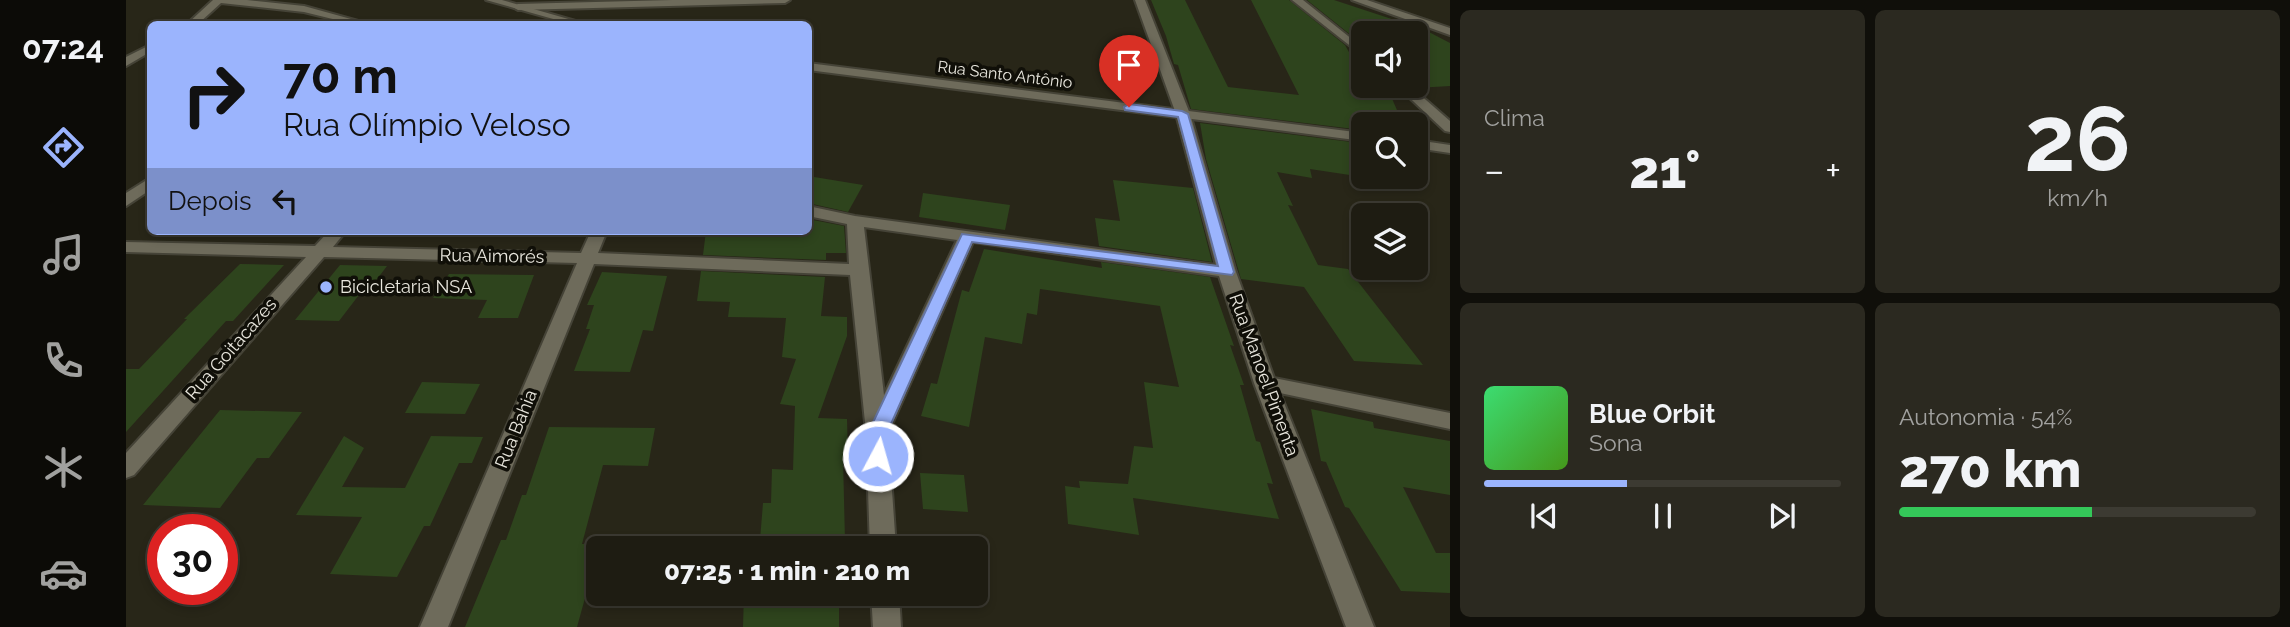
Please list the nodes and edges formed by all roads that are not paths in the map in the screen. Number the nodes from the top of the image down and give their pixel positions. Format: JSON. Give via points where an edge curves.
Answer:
{"nodes":[{"id":1,"x":219,"y":0,"type":"edge"},
{"id":2,"x":491,"y":0,"type":"edge"},
{"id":3,"x":785,"y":0,"type":"edge"},
{"id":4,"x":1140,"y":0,"type":"edge"},
{"id":5,"x":1297,"y":0,"type":"edge"},
{"id":6,"x":1357,"y":0,"type":"edge"},
{"id":7,"x":518,"y":7,"type":"junction"},
{"id":8,"x":195,"y":21,"type":"edge"},
{"id":9,"x":353,"y":21,"type":"edge"},
{"id":10,"x":570,"y":21,"type":"edge"},
{"id":11,"x":1450,"y":32,"type":"edge"},
{"id":12,"x":1351,"y":43,"type":"edge"},
{"id":13,"x":147,"y":50,"type":"edge"},
{"id":14,"x":126,"y":62,"type":"edge"},
{"id":15,"x":147,"y":63,"type":"edge"},
{"id":16,"x":812,"y":67,"type":"edge"},
{"id":17,"x":1416,"y":98,"type":"edge"},
{"id":18,"x":1182,"y":114,"type":"junction"},
{"id":19,"x":1450,"y":128,"type":"edge"},
{"id":20,"x":1351,"y":135,"type":"edge"},
{"id":21,"x":1428,"y":146,"type":"edge"},
{"id":22,"x":1450,"y":149,"type":"edge"},
{"id":23,"x":147,"y":185,"type":"edge"},
{"id":24,"x":126,"y":201,"type":"edge"},
{"id":25,"x":812,"y":212,"type":"edge"},
{"id":26,"x":855,"y":220,"type":"junction"},
{"id":27,"x":334,"y":235,"type":"edge"},
{"id":28,"x":597,"y":235,"type":"edge"},
{"id":29,"x":967,"y":237,"type":"junction"},
{"id":30,"x":126,"y":247,"type":"edge"},
{"id":31,"x":317,"y":253,"type":"junction"},
{"id":32,"x":586,"y":258,"type":"junction"},
{"id":33,"x":858,"y":270,"type":"junction"},
{"id":34,"x":1227,"y":272,"type":"junction"},
{"id":35,"x":1265,"y":383,"type":"junction"},
{"id":36,"x":1450,"y":421,"type":"edge"},
{"id":37,"x":877,"y":433,"type":"junction"},
{"id":38,"x":126,"y":468,"type":"edge"},
{"id":39,"x":882,"y":536,"type":"edge"},
{"id":40,"x":886,"y":606,"type":"edge"},
{"id":41,"x":434,"y":627,"type":"edge"},
{"id":42,"x":887,"y":627,"type":"edge"},
{"id":43,"x":1360,"y":627,"type":"edge"}],
"edges":[{"from":1,"to":8,"type":"street"},
{"from":1,"to":9,"type":"street","via":[[304,9]]},
{"from":2,"to":7,"type":"street"},
{"from":3,"to":7,"type":"street"},
{"from":4,"to":18,"type":"street","name":"Rua Manoel Pimenta"},
{"from":5,"to":12,"type":"street"},
{"from":6,"to":11,"type":"street"},
{"from":7,"to":10,"type":"street"},
{"from":13,"to":14,"type":"street"},
{"from":14,"to":15,"type":"street"},
{"from":16,"to":18,"type":"street","name":"Rua Santo Antônio"},
{"from":17,"to":19,"type":"street"},
{"from":18,"to":20,"type":"street","name":"Rua Santo Antônio"},
{"from":18,"to":34,"type":"street","name":"Rua Manoel Pimenta"},
{"from":21,"to":22,"type":"street"},
{"from":23,"to":24,"type":"street"},
{"from":25,"to":26,"type":"street"},
{"from":26,"to":29,"type":"street"},
{"from":26,"to":33,"type":"street"},
{"from":27,"to":31,"type":"street","name":"Rua Goitacazes"},
{"from":28,"to":32,"type":"street","name":"Rua Bahia"},
{"from":29,"to":34,"type":"street"},
{"from":29,"to":37,"type":"street"},
{"from":30,"to":31,"type":"street","name":"Rua Aimorés"},
{"from":31,"to":32,"type":"street","name":"Rua Aimorés"},
{"from":31,"to":38,"type":"street","name":"Rua Goitacazes"},
{"from":32,"to":33,"type":"street","name":"Rua Aimorés"},
{"from":32,"to":41,"type":"street","name":"Rua Bahia"},
{"from":33,"to":37,"type":"street"},
{"from":34,"to":35,"type":"street","name":"Rua Manoel Pimenta"},
{"from":35,"to":36,"type":"street"},
{"from":35,"to":43,"type":"street","name":"Rua Manoel Pimenta"},
{"from":37,"to":39,"type":"street"},
{"from":40,"to":42,"type":"street"}]}
